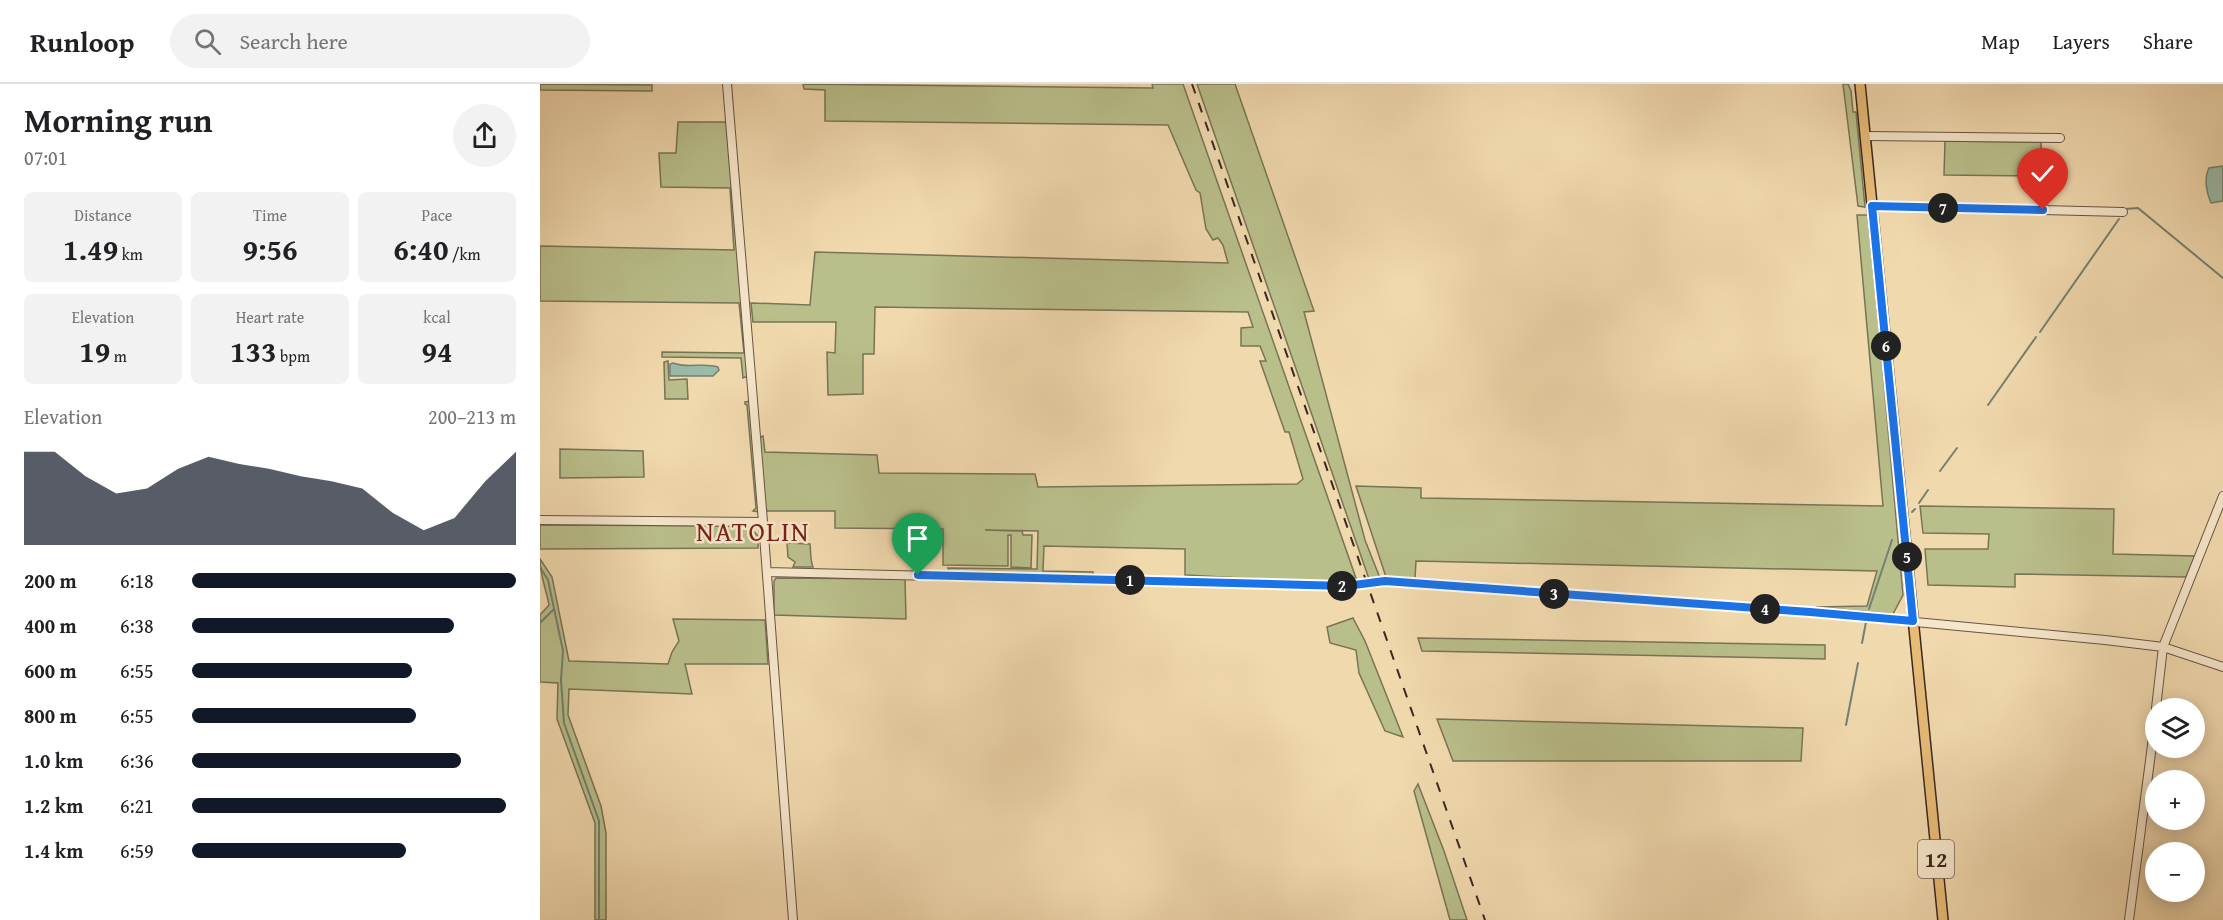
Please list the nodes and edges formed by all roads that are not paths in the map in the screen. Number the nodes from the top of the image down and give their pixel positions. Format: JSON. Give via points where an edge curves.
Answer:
{"nodes":[{"id":1,"x":727,"y":84,"type":"edge"},
{"id":2,"x":1860,"y":84,"type":"edge"},
{"id":3,"x":1865,"y":136,"type":"junction"},
{"id":4,"x":2060,"y":138,"type":"dead end"},
{"id":5,"x":1872,"y":206,"type":"junction"},
{"id":6,"x":2123,"y":212,"type":"dead end"},
{"id":7,"x":2223,"y":496,"type":"edge"},
{"id":8,"x":540,"y":520,"type":"edge"},
{"id":9,"x":763,"y":522,"type":"junction"},
{"id":10,"x":767,"y":572,"type":"junction"},
{"id":11,"x":1913,"y":621,"type":"junction"},
{"id":12,"x":2163,"y":647,"type":"junction"},
{"id":13,"x":2223,"y":667,"type":"edge"},
{"id":14,"x":2157,"y":698,"type":"edge"},
{"id":15,"x":2150,"y":758,"type":"edge"},
{"id":16,"x":793,"y":920,"type":"edge"},
{"id":17,"x":1942,"y":920,"type":"edge"},
{"id":18,"x":2129,"y":920,"type":"edge"}],
"edges":[{"from":1,"to":9,"type":"street"},
{"from":2,"to":3,"type":"main road","number":"12"},
{"from":3,"to":4,"type":"street"},
{"from":3,"to":5,"type":"main road","number":"12"},
{"from":5,"to":6,"type":"street"},
{"from":5,"to":11,"type":"main road","number":"12"},
{"from":7,"to":12,"type":"street"},
{"from":8,"to":9,"type":"street"},
{"from":9,"to":10,"type":"street"},
{"from":10,"to":11,"type":"street","via":[[1346,586],[1385,581]]},
{"from":10,"to":16,"type":"street"},
{"from":11,"to":12,"type":"street"},
{"from":11,"to":17,"type":"main road","number":"12"},
{"from":12,"to":13,"type":"street"},
{"from":12,"to":14,"type":"street"},
{"from":15,"to":18,"type":"street"}]}
